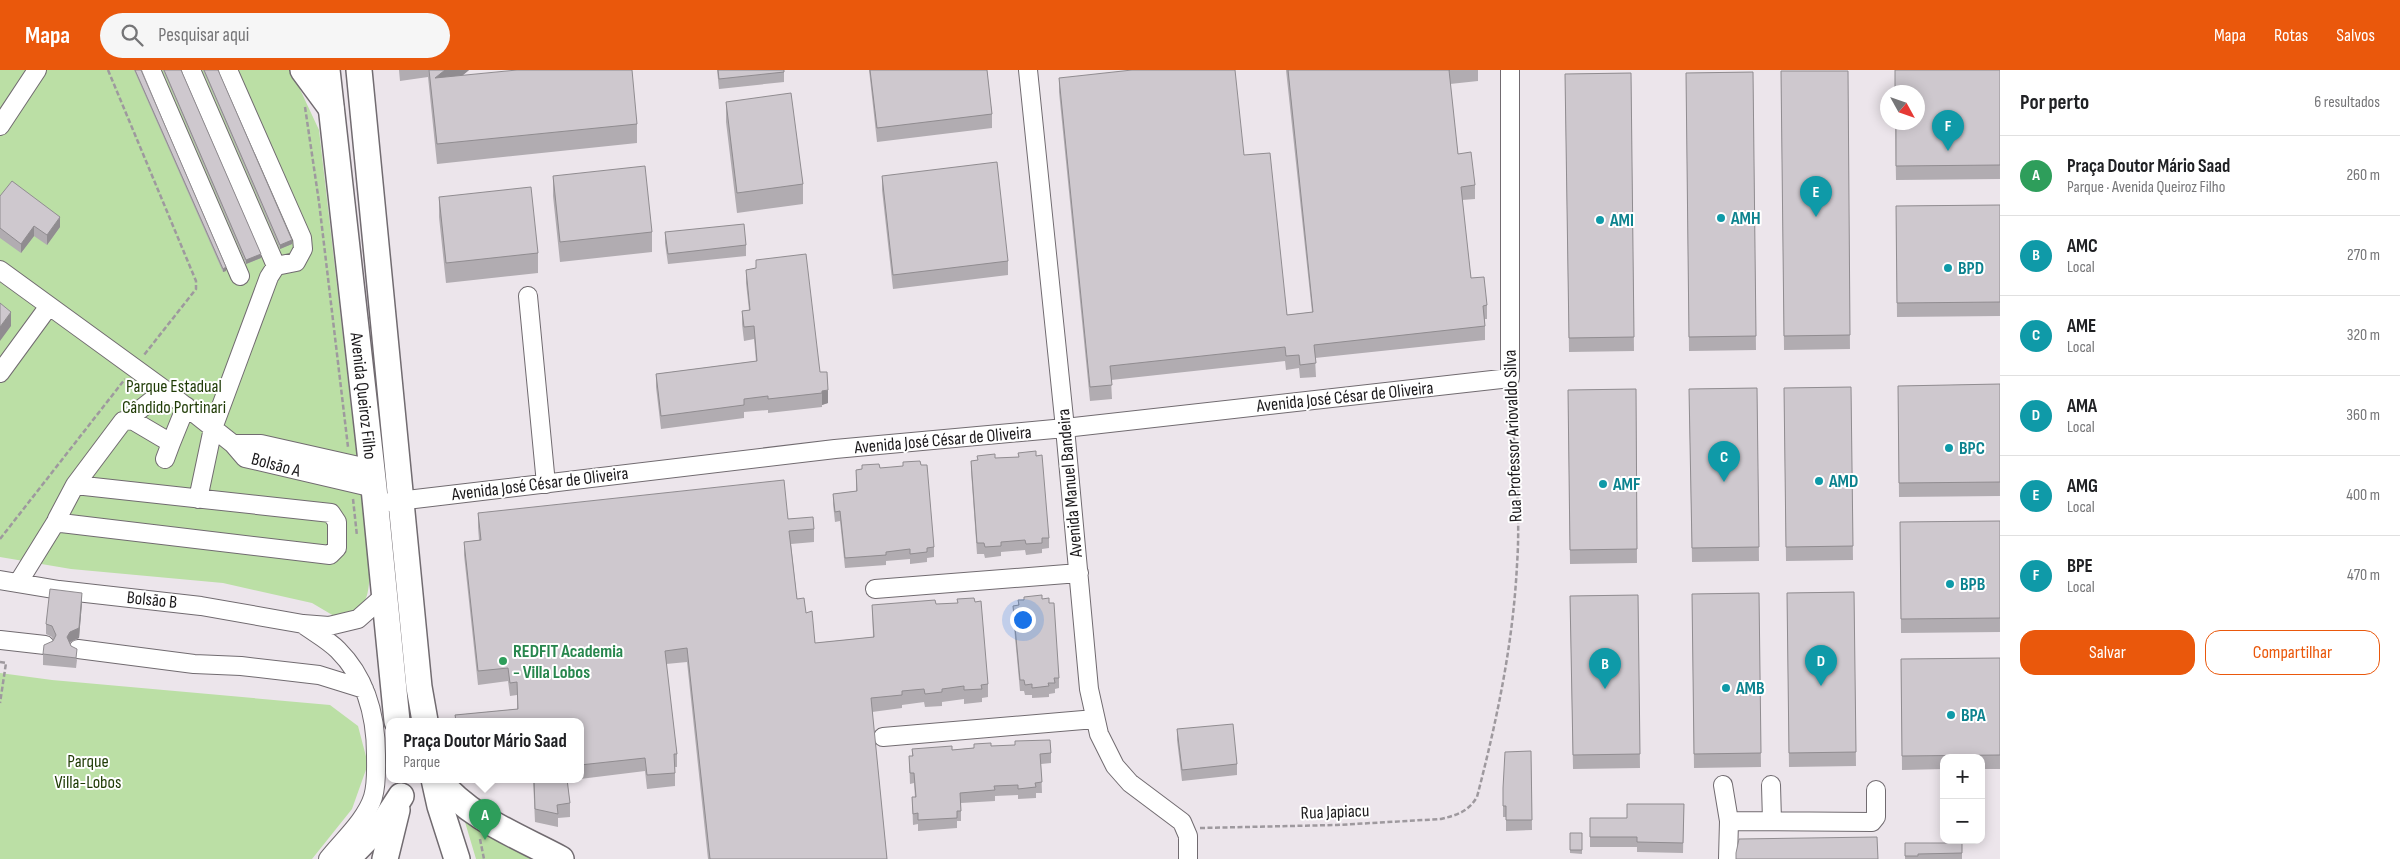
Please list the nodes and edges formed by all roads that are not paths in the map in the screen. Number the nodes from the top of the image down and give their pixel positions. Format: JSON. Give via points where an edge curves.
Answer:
{"nodes":[{"id":1,"x":36,"y":70,"type":"edge"},
{"id":2,"x":151,"y":70,"type":"edge"},
{"id":3,"x":191,"y":70,"type":"edge"},
{"id":4,"x":228,"y":70,"type":"edge"},
{"id":5,"x":304,"y":70,"type":"edge"},
{"id":6,"x":327,"y":70,"type":"edge"},
{"id":7,"x":359,"y":70,"type":"edge"},
{"id":8,"x":1028,"y":70,"type":"edge"},
{"id":9,"x":1510,"y":70,"type":"edge"},
{"id":10,"x":332,"y":109,"type":"junction"},
{"id":11,"x":0,"y":126,"type":"edge"},
{"id":12,"x":276,"y":266,"type":"junction"},
{"id":13,"x":0,"y":270,"type":"edge"},
{"id":14,"x":240,"y":276,"type":"dead end"},
{"id":15,"x":528,"y":296,"type":"dead end"},
{"id":16,"x":50,"y":306,"type":"junction"},
{"id":17,"x":0,"y":373,"type":"edge"},
{"id":18,"x":1510,"y":378,"type":"joint"},
{"id":19,"x":165,"y":390,"type":"junction"},
{"id":20,"x":186,"y":406,"type":"junction"},
{"id":21,"x":128,"y":419,"type":"junction"},
{"id":22,"x":213,"y":428,"type":"junction"},
{"id":23,"x":1065,"y":428,"type":"junction"},
{"id":24,"x":233,"y":444,"type":"junction"},
{"id":25,"x":368,"y":481,"type":"junction"},
{"id":26,"x":546,"y":484,"type":"junction"},
{"id":27,"x":75,"y":485,"type":"junction"},
{"id":28,"x":198,"y":499,"type":"junction"},
{"id":29,"x":402,"y":500,"type":"junction"},
{"id":30,"x":57,"y":520,"type":"junction"},
{"id":31,"x":1079,"y":572,"type":"junction"},
{"id":32,"x":0,"y":580,"type":"edge"},
{"id":33,"x":18,"y":583,"type":"junction"},
{"id":34,"x":875,"y":590,"type":"dead end"},
{"id":35,"x":384,"y":596,"type":"junction"},
{"id":36,"x":304,"y":624,"type":"junction"},
{"id":37,"x":0,"y":640,"type":"edge"},
{"id":38,"x":45,"y":645,"type":"edge"},
{"id":39,"x":78,"y":649,"type":"edge"},
{"id":40,"x":364,"y":689,"type":"junction"},
{"id":41,"x":397,"y":718,"type":"edge"},
{"id":42,"x":424,"y":718,"type":"edge"},
{"id":43,"x":1095,"y":720,"type":"junction"},
{"id":44,"x":883,"y":737,"type":"dead end"},
{"id":45,"x":437,"y":783,"type":"edge"},
{"id":46,"x":440,"y":783,"type":"edge"},
{"id":47,"x":1723,"y":785,"type":"dead end"},
{"id":48,"x":1771,"y":785,"type":"dead end"},
{"id":49,"x":400,"y":787,"type":"edge"},
{"id":50,"x":1876,"y":790,"type":"dead end"},
{"id":51,"x":1729,"y":821,"type":"junction"},
{"id":52,"x":1772,"y":821,"type":"junction"},
{"id":53,"x":328,"y":859,"type":"edge"},
{"id":54,"x":347,"y":859,"type":"edge"},
{"id":55,"x":385,"y":859,"type":"edge"},
{"id":56,"x":457,"y":859,"type":"edge"},
{"id":57,"x":561,"y":859,"type":"edge"},
{"id":58,"x":1188,"y":859,"type":"edge"},
{"id":59,"x":1728,"y":859,"type":"edge"}],
"edges":[{"from":1,"to":11,"type":"street"},
{"from":2,"to":14,"type":"street"},
{"from":3,"to":12,"type":"street"},
{"from":4,"to":12,"type":"street","via":[[302,238],[303,249],[296,262]]},
{"from":5,"to":10,"type":"highway"},
{"from":6,"to":10,"type":"highway","name":"Avenida Queiroz Filho"},
{"from":7,"to":29,"type":"highway","name":"Avenida Queiroz Filho"},
{"from":8,"to":23,"type":"street","name":"Avenida Manuel Bandeira"},
{"from":9,"to":18,"type":"street","name":"Rua Professor Ariovaldo Silva"},
{"from":10,"to":25,"type":"highway","name":"Avenida Queiroz Filho"},
{"from":12,"to":22,"type":"street"},
{"from":13,"to":16,"type":"street"},
{"from":15,"to":26,"type":"street"},
{"from":16,"to":17,"type":"street"},
{"from":16,"to":19,"type":"street"},
{"from":18,"to":23,"type":"street","name":"Avenida José César de Oliveira"},
{"from":19,"to":20,"type":"street"},
{"from":19,"to":21,"type":"street"},
{"from":20,"to":21,"type":"street","via":[[168,451]]},
{"from":20,"to":22,"type":"street"},
{"from":21,"to":27,"type":"street","via":[[122,420]]},
{"from":22,"to":24,"type":"street"},
{"from":22,"to":28,"type":"street"},
{"from":23,"to":26,"type":"street","name":"Avenida José César de Oliveira","via":[[836,449]]},
{"from":23,"to":31,"type":"street","name":"Avenida Manuel Bandeira"},
{"from":24,"to":25,"type":"street","name":"Bolsão A","via":[[261,444]]},
{"from":24,"to":25,"type":"street","name":"Bolsão A","via":[[249,461]]},
{"from":25,"to":29,"type":"street","name":"Avenida José César de Oliveira"},
{"from":25,"to":35,"type":"highway","name":"Avenida Queiroz Filho"},
{"from":26,"to":29,"type":"street","name":"Avenida José César de Oliveira"},
{"from":27,"to":28,"type":"street"},
{"from":27,"to":30,"type":"street"},
{"from":28,"to":30,"type":"street","via":[[331,513],[337,522],[337,548],[330,555]]},
{"from":29,"to":42,"type":"highway","name":"Avenida Queiroz Filho"},
{"from":30,"to":33,"type":"street"},
{"from":31,"to":34,"type":"street"},
{"from":31,"to":43,"type":"street","name":"Avenida Manuel Bandeira","via":[[1089,689]]},
{"from":32,"to":33,"type":"street","name":"Bolsão B"},
{"from":33,"to":36,"type":"street","name":"Bolsão B","via":[[201,606]]},
{"from":35,"to":36,"type":"street","name":"Bolsão B","via":[[369,612],[345,624]]},
{"from":35,"to":41,"type":"highway","name":"Avenida Queiroz Filho"},
{"from":36,"to":40,"type":"street","name":"Bolsão B","via":[[337,649],[353,668]]},
{"from":37,"to":38,"type":"street"},
{"from":39,"to":40,"type":"street","via":[[319,675]]},
{"from":40,"to":53,"type":"street","name":"Bolsão B","via":[[373,716],[376,746],[373,798],[366,812]]},
{"from":43,"to":44,"type":"street"},
{"from":43,"to":58,"type":"street","name":"Avenida Manuel Bandeira","via":[[1104,748],[1130,784],[1177,818],[1186,829]]},
{"from":45,"to":56,"type":"highway","via":[[440,806]]},
{"from":46,"to":57,"type":"highway","via":[[479,816]]},
{"from":47,"to":51,"type":"street"},
{"from":48,"to":52,"type":"street"},
{"from":49,"to":54,"type":"highway","via":[[386,819]]},
{"from":49,"to":55,"type":"highway"},
{"from":50,"to":52,"type":"street","via":[[1876,817],[1872,822]]},
{"from":51,"to":52,"type":"street"},
{"from":51,"to":59,"type":"street"}]}
